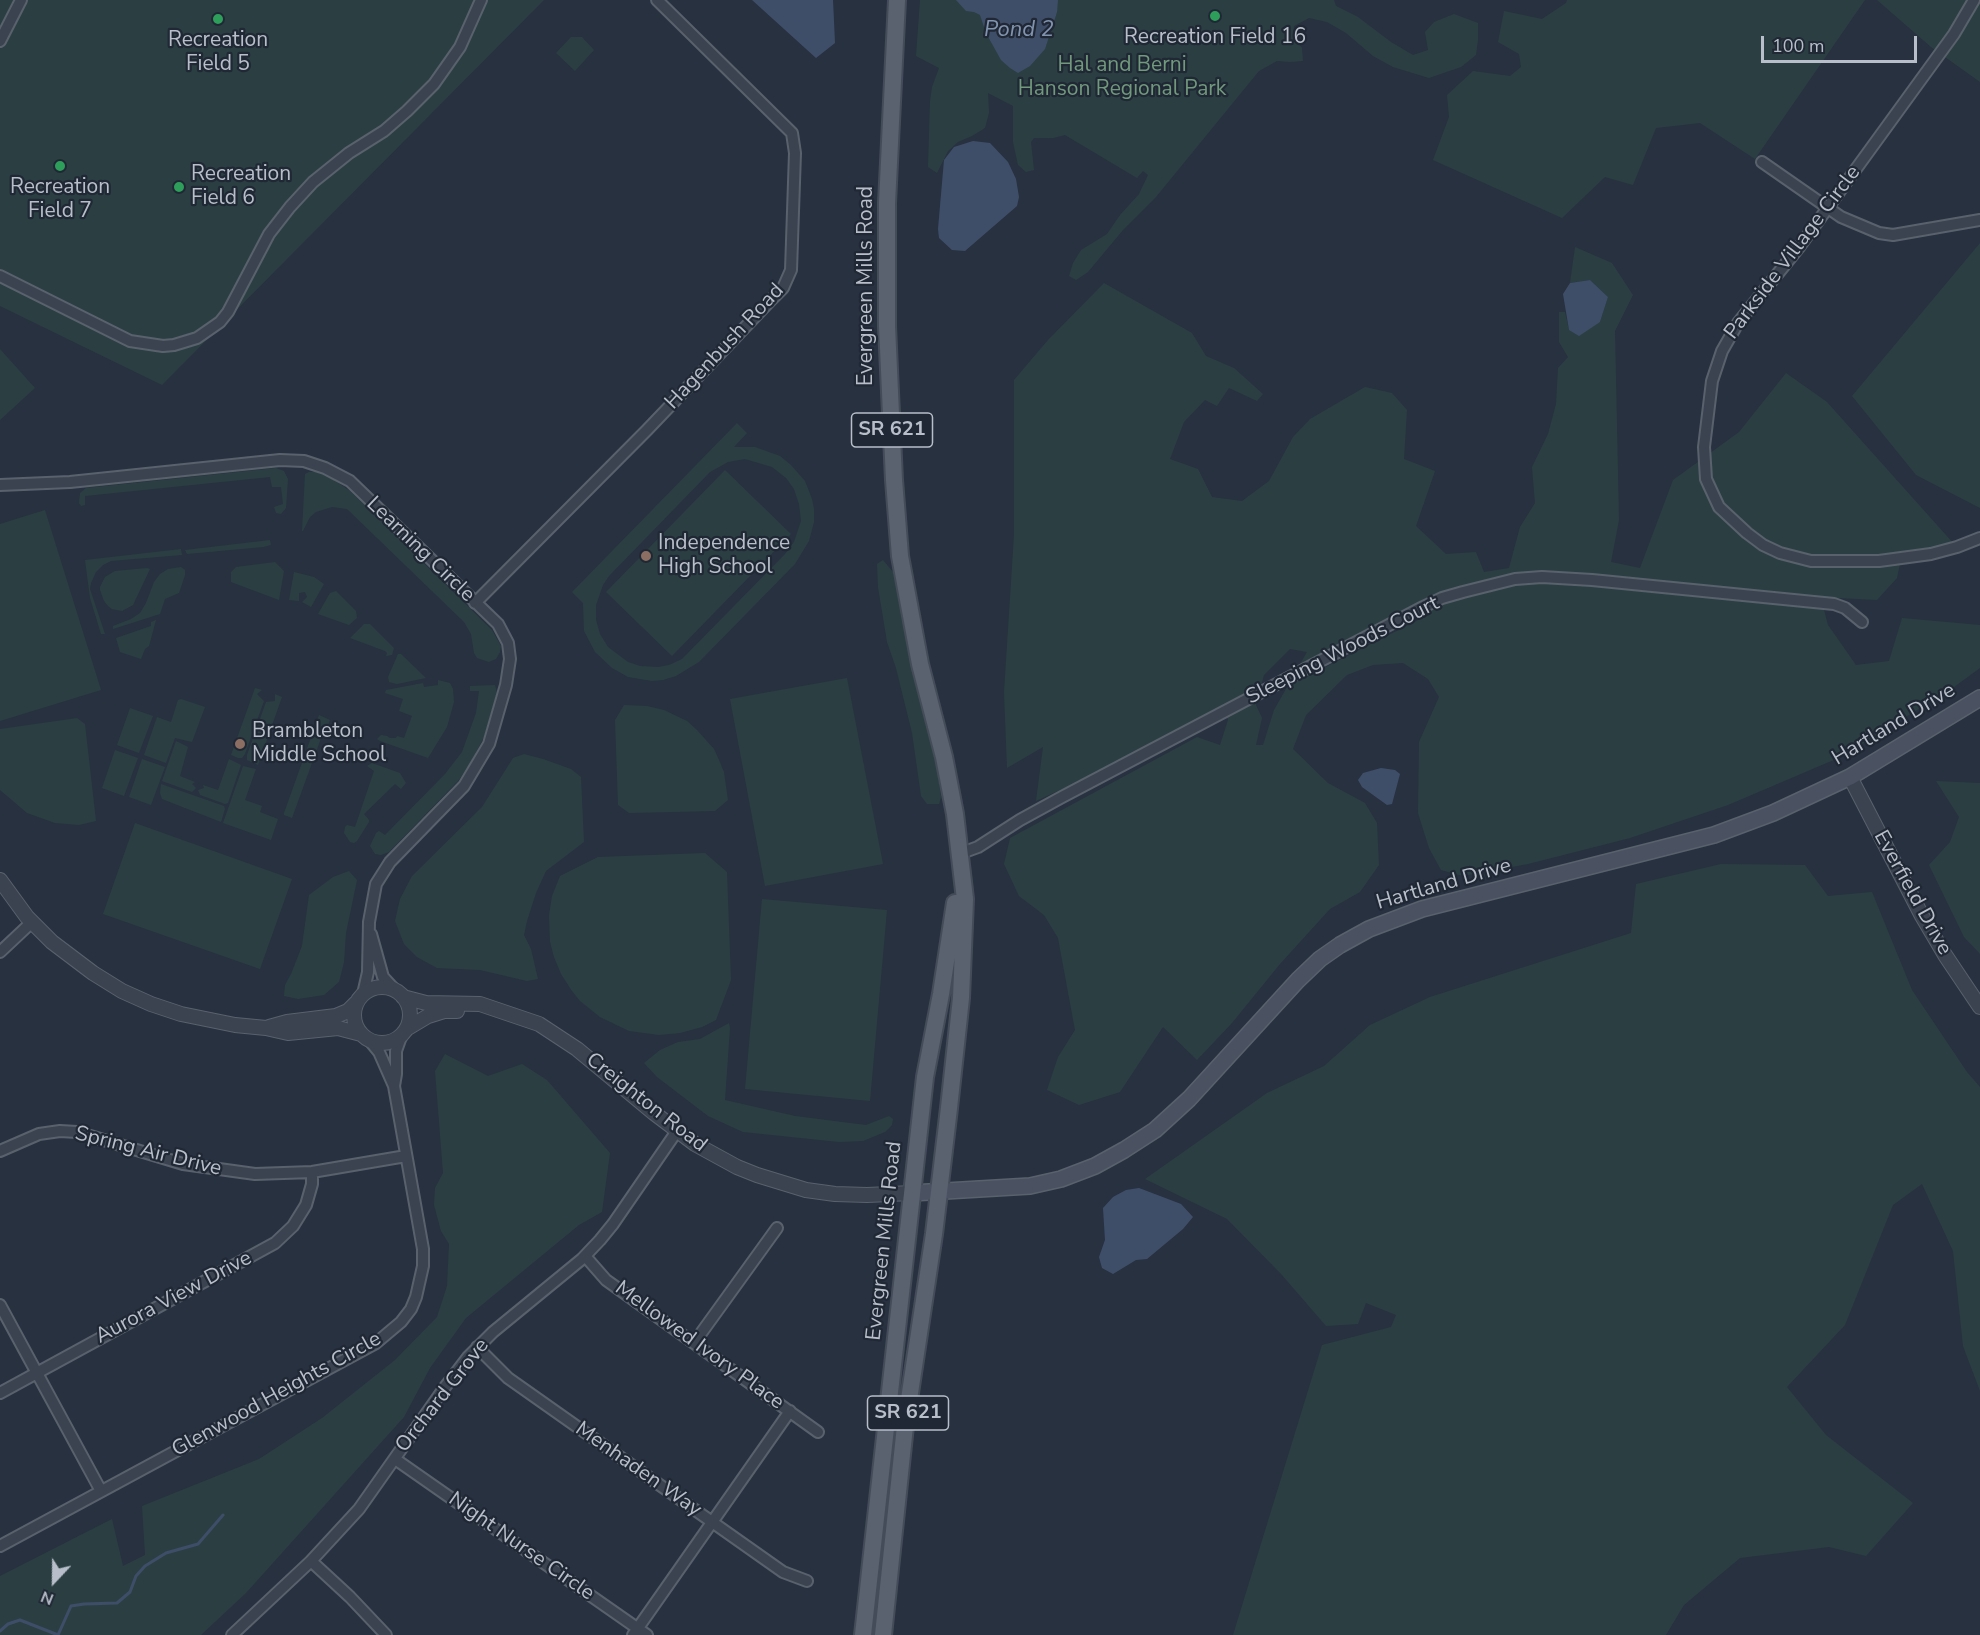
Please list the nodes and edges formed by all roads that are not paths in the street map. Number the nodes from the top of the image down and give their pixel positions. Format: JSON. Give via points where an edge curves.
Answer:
{"nodes":[{"id":1,"x":21,"y":0,"type":"edge"},
{"id":2,"x":481,"y":0,"type":"edge"},
{"id":3,"x":657,"y":0,"type":"edge"},
{"id":4,"x":897,"y":0,"type":"edge"},
{"id":5,"x":1974,"y":0,"type":"edge"},
{"id":6,"x":3,"y":26,"type":"edge"},
{"id":7,"x":0,"y":41,"type":"edge"},
{"id":8,"x":1762,"y":162,"type":"dead end"},
{"id":9,"x":1828,"y":208,"type":"junction"},
{"id":10,"x":1980,"y":220,"type":"edge"},
{"id":11,"x":0,"y":276,"type":"edge"},
{"id":12,"x":0,"y":485,"type":"edge"},
{"id":13,"x":1980,"y":538,"type":"edge"},
{"id":14,"x":475,"y":603,"type":"junction"},
{"id":15,"x":1862,"y":622,"type":"dead end"},
{"id":16,"x":1980,"y":699,"type":"edge"},
{"id":17,"x":1850,"y":777,"type":"junction"},
{"id":18,"x":959,"y":854,"type":"junction"},
{"id":19,"x":0,"y":880,"type":"edge"},
{"id":20,"x":32,"y":922,"type":"junction"},
{"id":21,"x":369,"y":922,"type":"junction"},
{"id":22,"x":949,"y":948,"type":"junction"},
{"id":23,"x":0,"y":952,"type":"edge"},
{"id":24,"x":399,"y":993,"type":"junction"},
{"id":25,"x":360,"y":998,"type":"junction"},
{"id":26,"x":1980,"y":1007,"type":"edge"},
{"id":27,"x":492,"y":1009,"type":"junction"},
{"id":28,"x":267,"y":1028,"type":"junction"},
{"id":29,"x":404,"y":1032,"type":"junction"},
{"id":30,"x":365,"y":1037,"type":"junction"},
{"id":31,"x":394,"y":1086,"type":"junction"},
{"id":32,"x":677,"y":1131,"type":"junction"},
{"id":33,"x":0,"y":1151,"type":"edge"},
{"id":34,"x":406,"y":1156,"type":"junction"},
{"id":35,"x":312,"y":1172,"type":"junction"},
{"id":36,"x":939,"y":1191,"type":"junction"},
{"id":37,"x":912,"y":1193,"type":"junction"},
{"id":38,"x":777,"y":1228,"type":"dead end"},
{"id":39,"x":585,"y":1256,"type":"junction"},
{"id":40,"x":0,"y":1305,"type":"edge"},
{"id":41,"x":694,"y":1342,"type":"junction"},
{"id":42,"x":477,"y":1347,"type":"junction"},
{"id":43,"x":37,"y":1373,"type":"junction"},
{"id":44,"x":0,"y":1393,"type":"edge"},
{"id":45,"x":790,"y":1411,"type":"junction"},
{"id":46,"x":818,"y":1432,"type":"dead end"},
{"id":47,"x":395,"y":1459,"type":"junction"},
{"id":48,"x":101,"y":1491,"type":"junction"},
{"id":49,"x":712,"y":1522,"type":"junction"},
{"id":50,"x":0,"y":1546,"type":"edge"},
{"id":51,"x":311,"y":1562,"type":"junction"},
{"id":52,"x":807,"y":1581,"type":"dead end"},
{"id":53,"x":635,"y":1632,"type":"edge"},
{"id":54,"x":232,"y":1635,"type":"edge"},
{"id":55,"x":386,"y":1635,"type":"edge"},
{"id":56,"x":647,"y":1635,"type":"edge"},
{"id":57,"x":863,"y":1635,"type":"edge"},
{"id":58,"x":883,"y":1635,"type":"edge"}],
"edges":[{"from":1,"to":6,"type":"street"},
{"from":2,"to":11,"type":"street","via":[[460,47],[434,84],[384,131],[313,182],[269,234],[228,312],[197,338],[163,346],[130,341]]},
{"from":3,"to":14,"type":"street","name":"Hagenbush Road","via":[[792,133],[795,153],[791,270],[783,288]]},
{"from":4,"to":18,"type":"main road","name":"Evergreen Mills Road","number":"SR 621","via":[[887,203],[887,326],[894,480],[900,556],[920,664],[944,757]]},
{"from":5,"to":9,"type":"street","name":"Parkside Village Circle","via":[[1954,34]]},
{"from":6,"to":7,"type":"street"},
{"from":8,"to":9,"type":"street"},
{"from":9,"to":10,"type":"street","via":[[1846,220],[1887,234]]},
{"from":9,"to":13,"type":"street","name":"Parkside Village Circle","via":[[1738,323],[1719,357],[1704,447],[1706,479],[1719,507],[1736,525],[1762,545],[1811,561],[1906,558]]},
{"from":12,"to":14,"type":"street","name":"Learning Circle","via":[[304,461],[350,481]]},
{"from":14,"to":21,"type":"street","name":"Learning Circle","via":[[498,624],[508,643],[510,659],[489,744],[464,786],[384,870],[376,884]]},
{"from":15,"to":18,"type":"street","name":"Sleeping Woods Court","via":[[1852,612],[1834,604],[1592,580],[1515,579],[1463,592],[1423,607]]},
{"from":16,"to":17,"type":"main road","name":"Hartland Drive"},
{"from":17,"to":26,"type":"street","name":"Everfield Drive","via":[[1922,916]]},
{"from":17,"to":36,"type":"main road","name":"Hartland Drive","via":[[1714,835],[1422,909],[1369,928],[1320,959],[1189,1099],[1155,1130],[1124,1150],[1095,1166],[1030,1186]]},
{"from":18,"to":22,"type":"main road","name":"Evergreen Mills Road","number":"SR 621"},
{"from":18,"to":36,"type":"main road","name":"Evergreen Mills Road","number":"SR 621","via":[[965,899],[961,998]]},
{"from":19,"to":20,"type":"street","name":"Creighton Road"},
{"from":20,"to":23,"type":"street"},
{"from":20,"to":28,"type":"street","name":"Creighton Road","via":[[79,963],[141,1000],[205,1020]]},
{"from":21,"to":24,"type":"street","name":"Learning Circle","via":[[383,977]]},
{"from":21,"to":25,"type":"street","name":"Learning Circle","via":[[368,972]]},
{"from":22,"to":36,"type":"main road","via":[[952,1007],[932,1173]]},
{"from":22,"to":37,"type":"main road","name":"Evergreen Mills Road","number":"SR 621","via":[[925,1077]]},
{"from":24,"to":25,"type":"street","name":"Creighton Road","via":[[378,987]]},
{"from":24,"to":27,"type":"street","name":"Creighton Road","via":[[426,1003],[480,1004]]},
{"from":24,"to":29,"type":"street","via":[[410,1012]]},
{"from":25,"to":28,"type":"street","name":"Creighton Road","via":[[348,1011],[336,1016]]},
{"from":25,"to":30,"type":"street","via":[[354,1019]]},
{"from":27,"to":29,"type":"street","name":"Creighton Road","via":[[444,1011],[428,1016]]},
{"from":27,"to":32,"type":"street","name":"Creighton Road","via":[[525,1018],[558,1035]]},
{"from":28,"to":30,"type":"street","name":"Creighton Road","via":[[288,1033],[338,1029]]},
{"from":29,"to":30,"type":"street","name":"Creighton Road","via":[[386,1044]]},
{"from":29,"to":31,"type":"street","name":"Glenwood Heights Circle","via":[[396,1051]]},
{"from":30,"to":31,"type":"street","name":"Glenwood Heights Circle","via":[[379,1052]]},
{"from":31,"to":34,"type":"street","name":"Glenwood Heights Circle"},
{"from":32,"to":37,"type":"street","name":"Creighton Road","via":[[736,1167],[778,1183],[806,1190],[867,1195]]},
{"from":32,"to":39,"type":"street","name":"Orchard Grove","via":[[613,1224]]},
{"from":33,"to":35,"type":"street","name":"Spring Air Drive","via":[[39,1134],[69,1132],[218,1170],[255,1174]]},
{"from":34,"to":35,"type":"street","name":"Spring Air Drive"},
{"from":34,"to":48,"type":"street","name":"Glenwood Heights Circle","via":[[423,1266],[416,1297],[401,1322],[376,1343]]},
{"from":35,"to":43,"type":"street","name":"Aurora View Drive","via":[[306,1205],[293,1226],[275,1243]]},
{"from":36,"to":37,"type":"main road","name":"Hartland Drive"},
{"from":36,"to":58,"type":"main road","name":"Evergreen Mills Road","number":"SR 621","via":[[905,1426]]},
{"from":37,"to":57,"type":"main road","name":"Evergreen Mills Road","number":"SR 621"},
{"from":38,"to":41,"type":"street"},
{"from":39,"to":41,"type":"street","name":"Mellowed Ivory Place","via":[[606,1280]]},
{"from":39,"to":42,"type":"street","name":"Orchard Grove"},
{"from":40,"to":43,"type":"street"},
{"from":41,"to":45,"type":"street","name":"Mellowed Ivory Place"},
{"from":42,"to":47,"type":"street","name":"Orchard Grove"},
{"from":42,"to":49,"type":"street","name":"Menhaden Way","via":[[508,1378]]},
{"from":43,"to":44,"type":"street","name":"Aurora View Drive"},
{"from":43,"to":48,"type":"street"},
{"from":45,"to":46,"type":"street","name":"Mellowed Ivory Place"},
{"from":45,"to":49,"type":"street"},
{"from":47,"to":51,"type":"street","name":"Orchard Grove","via":[[359,1509]]},
{"from":47,"to":53,"type":"street","name":"Night Nurse Circle"},
{"from":48,"to":50,"type":"street","name":"Glenwood Heights Circle"},
{"from":49,"to":52,"type":"street","name":"Menhaden Way","via":[[783,1572]]},
{"from":49,"to":53,"type":"street"},
{"from":51,"to":54,"type":"street","name":"Orchard Grove"},
{"from":51,"to":55,"type":"street"},
{"from":53,"to":56,"type":"street","name":"Night Nurse Circle"}]}
